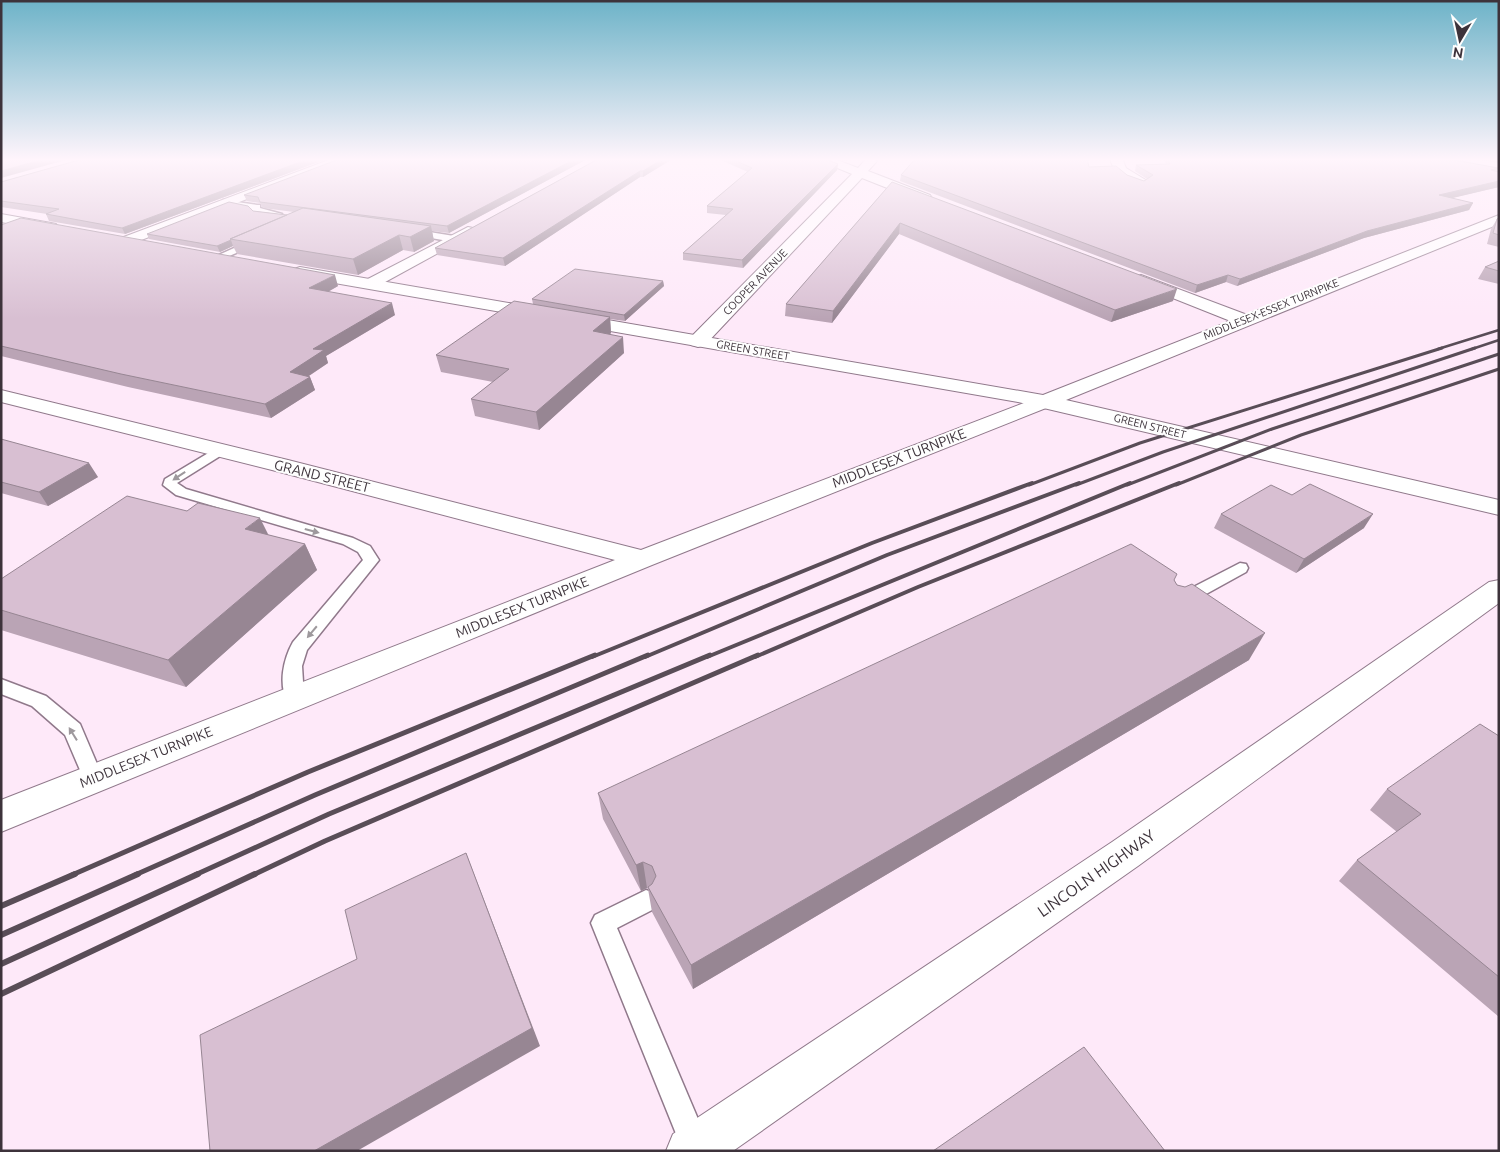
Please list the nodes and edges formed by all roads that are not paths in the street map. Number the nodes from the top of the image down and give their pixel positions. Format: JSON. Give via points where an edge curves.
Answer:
{"nodes":[{"id":1,"x":200,"y":212,"type":"edge"},
{"id":2,"x":259,"y":212,"type":"edge"},
{"id":3,"x":821,"y":212,"type":"edge"},
{"id":4,"x":284,"y":215,"type":"edge"},
{"id":5,"x":1,"y":218,"type":"edge"},
{"id":6,"x":1499,"y":219,"type":"edge"},
{"id":7,"x":20,"y":222,"type":"junction"},
{"id":8,"x":480,"y":224,"type":"edge"},
{"id":9,"x":1,"y":228,"type":"edge"},
{"id":10,"x":68,"y":230,"type":"edge"},
{"id":11,"x":405,"y":231,"type":"edge"},
{"id":12,"x":107,"y":237,"type":"edge"},
{"id":13,"x":267,"y":237,"type":"edge"},
{"id":14,"x":454,"y":239,"type":"junction"},
{"id":15,"x":126,"y":240,"type":"junction"},
{"id":16,"x":153,"y":246,"type":"edge"},
{"id":17,"x":199,"y":255,"type":"edge"},
{"id":18,"x":217,"y":258,"type":"junction"},
{"id":19,"x":246,"y":263,"type":"edge"},
{"id":20,"x":284,"y":270,"type":"edge"},
{"id":21,"x":1130,"y":276,"type":"edge"},
{"id":22,"x":370,"y":284,"type":"junction"},
{"id":23,"x":1244,"y":320,"type":"junction"},
{"id":24,"x":698,"y":340,"type":"junction"},
{"id":25,"x":1,"y":396,"type":"edge"},
{"id":26,"x":1044,"y":402,"type":"junction"},
{"id":27,"x":220,"y":450,"type":"junction"},
{"id":28,"x":1499,"y":508,"type":"edge"},
{"id":29,"x":643,"y":559,"type":"junction"},
{"id":30,"x":1240,"y":568,"type":"dead end"},
{"id":31,"x":1499,"y":589,"type":"edge"},
{"id":32,"x":1172,"y":606,"type":"edge"},
{"id":33,"x":1,"y":686,"type":"edge"},
{"id":34,"x":295,"y":698,"type":"junction"},
{"id":35,"x":93,"y":778,"type":"junction"},
{"id":36,"x":1,"y":816,"type":"edge"},
{"id":37,"x":646,"y":901,"type":"dead end"},
{"id":38,"x":693,"y":1149,"type":"edge"}],
"edges":[{"from":1,"to":15,"type":"street"},
{"from":2,"to":4,"type":"lane"},
{"from":3,"to":24,"type":"street","name":"COOPER AVENUE"},
{"from":5,"to":7,"type":"street"},
{"from":6,"to":23,"type":"street","name":"MIDDLESEX-ESSEX TURNPIKE"},
{"from":7,"to":9,"type":"lane"},
{"from":7,"to":10,"type":"street"},
{"from":8,"to":14,"type":"street"},
{"from":11,"to":14,"type":"lane"},
{"from":12,"to":15,"type":"street"},
{"from":13,"to":18,"type":"lane"},
{"from":14,"to":22,"type":"street"},
{"from":15,"to":16,"type":"street"},
{"from":17,"to":18,"type":"street"},
{"from":18,"to":19,"type":"street"},
{"from":20,"to":22,"type":"street","name":"GREEN STREET"},
{"from":21,"to":23,"type":"street"},
{"from":22,"to":24,"type":"street","name":"GREEN STREET"},
{"from":23,"to":26,"type":"street","name":"MIDDLESEX-ESSEX TURNPIKE"},
{"from":24,"to":26,"type":"street","name":"GREEN STREET"},
{"from":25,"to":27,"type":"street","name":"GRAND STREET"},
{"from":26,"to":28,"type":"street","name":"GREEN STREET"},
{"from":26,"to":29,"type":"street","name":"MIDDLESEX TURNPIKE"},
{"from":27,"to":29,"type":"street","name":"GRAND STREET"},
{"from":27,"to":34,"type":"lane","one_way":true,"via":[[170,485],[189,495],[353,542],[364,549],[371,560],[293,657]]},
{"from":29,"to":34,"type":"street","name":"MIDDLESEX TURNPIKE"},
{"from":30,"to":32,"type":"lane"},
{"from":31,"to":38,"type":"street","name":"LINCOLN HIGHWAY","via":[[1125,854]]},
{"from":35,"to":33,"type":"lane","one_way":true,"via":[[73,730],[39,701]]},
{"from":34,"to":35,"type":"street","name":"MIDDLESEX TURNPIKE"},
{"from":35,"to":36,"type":"street","name":"MIDDLESEX TURNPIKE"},
{"from":37,"to":38,"type":"lane","via":[[603,923]]}]}
